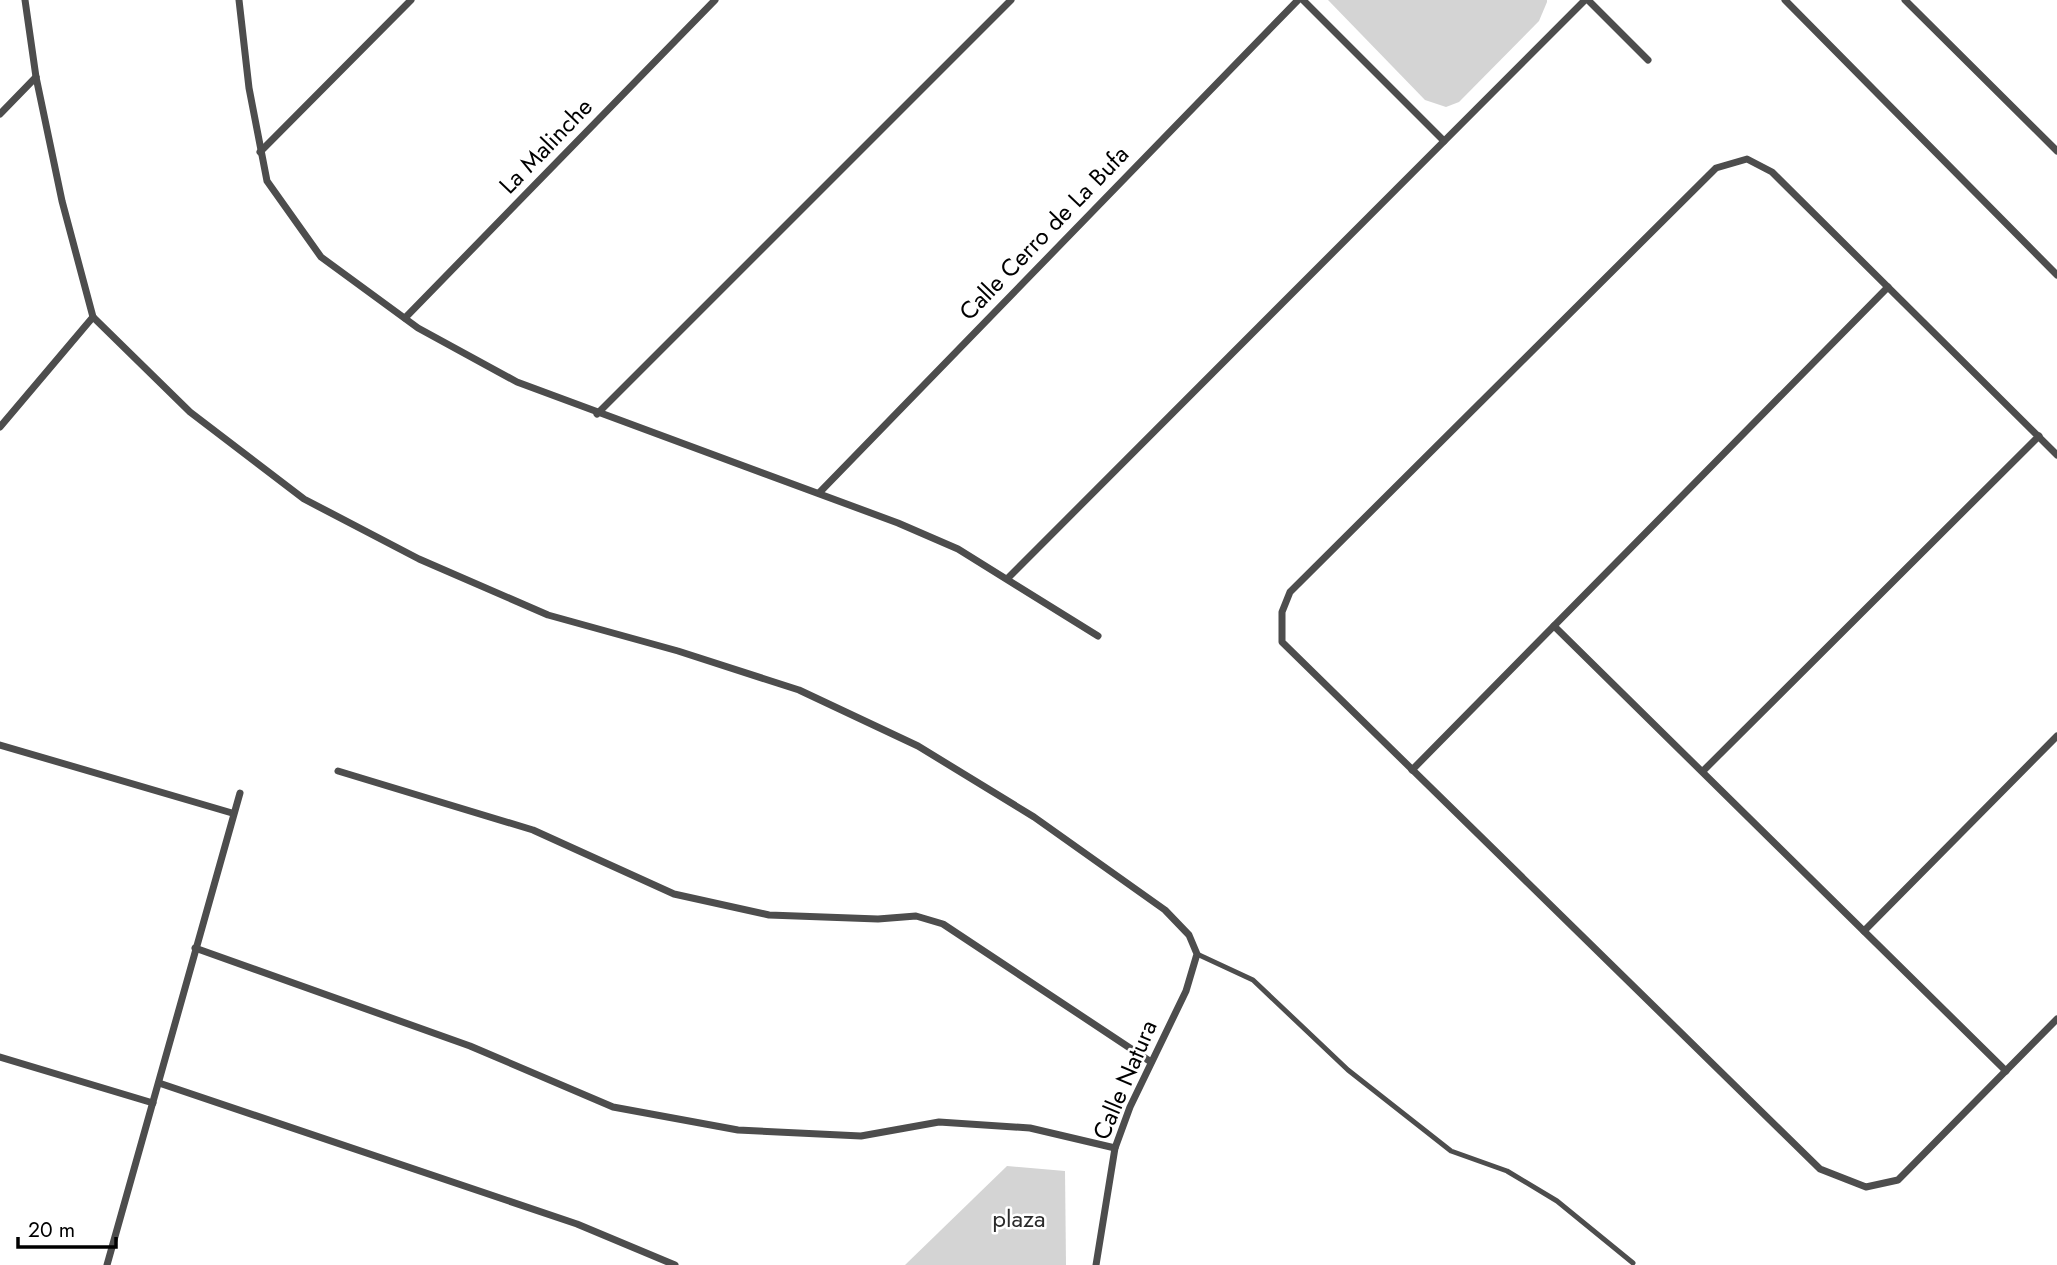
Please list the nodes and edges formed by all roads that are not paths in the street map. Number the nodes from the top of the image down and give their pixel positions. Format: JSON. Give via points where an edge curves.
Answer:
{"nodes":[{"id":1,"x":25,"y":0,"type":"edge"},
{"id":2,"x":239,"y":0,"type":"edge"},
{"id":3,"x":411,"y":0,"type":"edge"},
{"id":4,"x":715,"y":0,"type":"edge"},
{"id":5,"x":1012,"y":0,"type":"edge"},
{"id":6,"x":1298,"y":0,"type":"edge"},
{"id":7,"x":1303,"y":0,"type":"edge"},
{"id":8,"x":1586,"y":0,"type":"edge"},
{"id":9,"x":1785,"y":0,"type":"edge"},
{"id":10,"x":1905,"y":0,"type":"edge"},
{"id":11,"x":1648,"y":60,"type":"dead end"},
{"id":12,"x":36,"y":77,"type":"junction"},
{"id":13,"x":0,"y":114,"type":"edge"},
{"id":14,"x":1444,"y":141,"type":"junction"},
{"id":15,"x":2057,"y":151,"type":"edge"},
{"id":16,"x":260,"y":152,"type":"junction"},
{"id":17,"x":2057,"y":275,"type":"edge"},
{"id":18,"x":1888,"y":287,"type":"junction"},
{"id":19,"x":93,"y":317,"type":"junction"},
{"id":20,"x":405,"y":318,"type":"junction"},
{"id":21,"x":597,"y":414,"type":"junction"},
{"id":22,"x":0,"y":427,"type":"edge"},
{"id":23,"x":2039,"y":436,"type":"junction"},
{"id":24,"x":2057,"y":454,"type":"edge"},
{"id":25,"x":819,"y":493,"type":"junction"},
{"id":26,"x":1008,"y":578,"type":"junction"},
{"id":27,"x":1554,"y":626,"type":"junction"},
{"id":28,"x":1098,"y":636,"type":"dead end"},
{"id":29,"x":2057,"y":736,"type":"edge"},
{"id":30,"x":0,"y":745,"type":"edge"},
{"id":31,"x":1412,"y":770,"type":"junction"},
{"id":32,"x":338,"y":771,"type":"dead end"},
{"id":33,"x":1703,"y":771,"type":"junction"},
{"id":34,"x":240,"y":793,"type":"dead end"},
{"id":35,"x":232,"y":813,"type":"junction"},
{"id":36,"x":1864,"y":931,"type":"junction"},
{"id":37,"x":195,"y":948,"type":"junction"},
{"id":38,"x":1197,"y":954,"type":"junction"},
{"id":39,"x":2057,"y":1020,"type":"edge"},
{"id":40,"x":0,"y":1057,"type":"edge"},
{"id":41,"x":1151,"y":1062,"type":"junction"},
{"id":42,"x":2006,"y":1071,"type":"junction"},
{"id":43,"x":159,"y":1083,"type":"junction"},
{"id":44,"x":153,"y":1103,"type":"junction"},
{"id":45,"x":1115,"y":1148,"type":"junction"},
{"id":46,"x":1633,"y":1263,"type":"dead end"},
{"id":47,"x":107,"y":1265,"type":"edge"},
{"id":48,"x":675,"y":1265,"type":"edge"},
{"id":49,"x":1096,"y":1265,"type":"edge"}],
"edges":[{"from":1,"to":12,"type":"street"},
{"from":2,"to":16,"type":"street"},
{"from":3,"to":16,"type":"street"},
{"from":4,"to":20,"type":"street","name":"La Malinche"},
{"from":5,"to":21,"type":"street"},
{"from":6,"to":25,"type":"street","name":"Calle Cerro de La Bufa"},
{"from":7,"to":14,"type":"street"},
{"from":8,"to":11,"type":"street"},
{"from":8,"to":14,"type":"street"},
{"from":9,"to":17,"type":"street"},
{"from":10,"to":15,"type":"street"},
{"from":12,"to":13,"type":"street"},
{"from":12,"to":19,"type":"street"},
{"from":14,"to":26,"type":"street"},
{"from":16,"to":20,"type":"street","via":[[267,181],[321,257]]},
{"from":18,"to":23,"type":"street"},
{"from":18,"to":27,"type":"street"},
{"from":18,"to":31,"type":"street","via":[[1772,173],[1747,159],[1716,168],[1290,592],[1282,612],[1282,642]]},
{"from":19,"to":22,"type":"street"},
{"from":19,"to":38,"type":"street","via":[[190,412],[304,499],[419,559],[548,615],[799,690],[918,746],[1034,817],[1165,910],[1189,935]]},
{"from":20,"to":21,"type":"street","via":[[517,382]]},
{"from":21,"to":25,"type":"street"},
{"from":23,"to":24,"type":"street"},
{"from":23,"to":33,"type":"street"},
{"from":25,"to":26,"type":"street","via":[[958,549]]},
{"from":26,"to":28,"type":"street"},
{"from":27,"to":31,"type":"street"},
{"from":27,"to":33,"type":"street"},
{"from":29,"to":36,"type":"street"},
{"from":30,"to":35,"type":"street"},
{"from":31,"to":42,"type":"street","via":[[1820,1169],[1866,1187],[1898,1180]]},
{"from":32,"to":41,"type":"street","via":[[533,830],[674,894],[769,915],[916,916],[943,925]]},
{"from":33,"to":36,"type":"street"},
{"from":34,"to":35,"type":"street"},
{"from":35,"to":37,"type":"street"},
{"from":36,"to":42,"type":"street"},
{"from":37,"to":43,"type":"street"},
{"from":37,"to":45,"type":"street","via":[[470,1046],[613,1107],[738,1130],[861,1136],[939,1122],[1030,1128]]},
{"from":38,"to":41,"type":"street","name":"Calle Natura","via":[[1186,991]]},
{"from":38,"to":46,"type":"lane","via":[[1253,980],[1348,1070],[1451,1151],[1507,1171],[1533,1186]]},
{"from":39,"to":42,"type":"street"},
{"from":40,"to":44,"type":"street"},
{"from":41,"to":45,"type":"street","name":"Calle Natura"},
{"from":43,"to":44,"type":"street"},
{"from":43,"to":48,"type":"street","via":[[577,1224]]},
{"from":44,"to":47,"type":"street"},
{"from":45,"to":49,"type":"street","name":"Calle Natura"}]}
